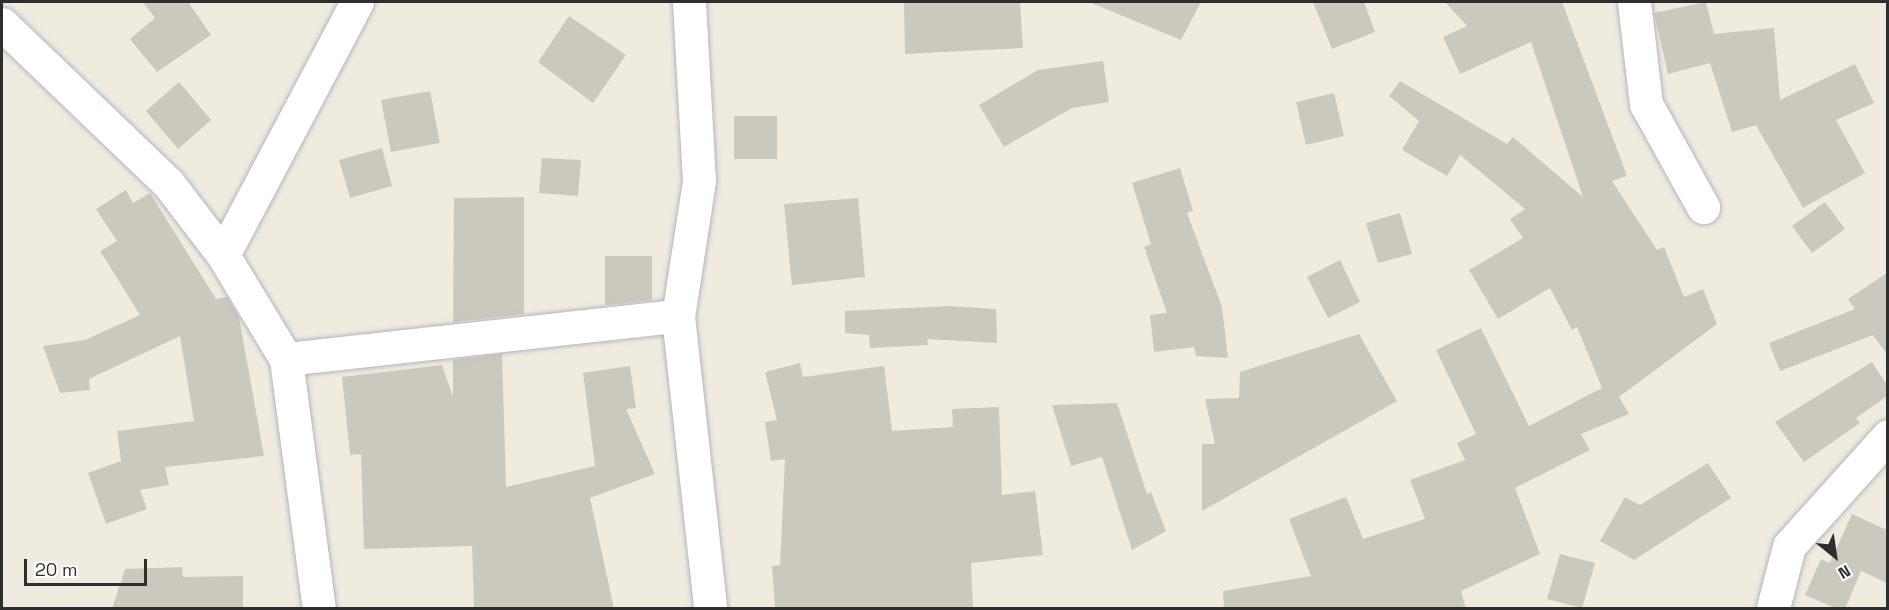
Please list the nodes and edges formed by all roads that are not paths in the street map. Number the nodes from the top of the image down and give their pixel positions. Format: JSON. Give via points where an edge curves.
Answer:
{"nodes":[{"id":1,"x":357,"y":2,"type":"edge"},
{"id":2,"x":689,"y":2,"type":"edge"},
{"id":3,"x":1634,"y":2,"type":"edge"},
{"id":4,"x":2,"y":24,"type":"edge"},
{"id":5,"x":1703,"y":207,"type":"dead end"},
{"id":6,"x":223,"y":255,"type":"junction"},
{"id":7,"x":678,"y":316,"type":"junction"},
{"id":8,"x":286,"y":359,"type":"junction"},
{"id":9,"x":1887,"y":436,"type":"edge"},
{"id":10,"x":319,"y":609,"type":"edge"},
{"id":11,"x":710,"y":609,"type":"edge"},
{"id":12,"x":1773,"y":609,"type":"edge"}],
"edges":[{"from":1,"to":6,"type":"street"},
{"from":2,"to":7,"type":"street","via":[[699,181]]},
{"from":3,"to":5,"type":"street","via":[[1646,104]]},
{"from":4,"to":6,"type":"street","via":[[168,183]]},
{"from":6,"to":8,"type":"street"},
{"from":7,"to":8,"type":"street"},
{"from":7,"to":11,"type":"street"},
{"from":8,"to":10,"type":"street"},
{"from":9,"to":12,"type":"street","via":[[1789,546]]}]}
